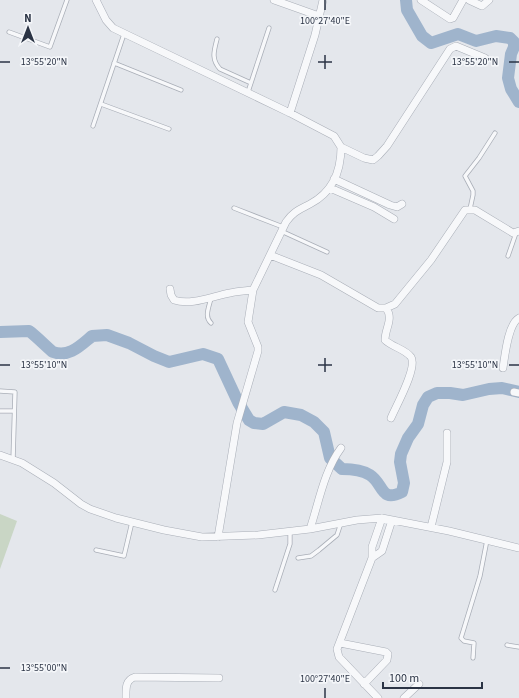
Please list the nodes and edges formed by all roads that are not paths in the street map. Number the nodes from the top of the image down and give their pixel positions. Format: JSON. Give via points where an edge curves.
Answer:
{"nodes":[{"id":1,"x":67,"y":0,"type":"edge"},
{"id":2,"x":96,"y":0,"type":"edge"},
{"id":3,"x":274,"y":0,"type":"edge"},
{"id":4,"x":323,"y":0,"type":"edge"},
{"id":5,"x":421,"y":0,"type":"edge"},
{"id":6,"x":463,"y":0,"type":"edge"},
{"id":7,"x":469,"y":0,"type":"edge"},
{"id":8,"x":489,"y":0,"type":"edge"},
{"id":9,"x":319,"y":16,"type":"junction"},
{"id":10,"x":270,"y":28,"type":"dead end"},
{"id":11,"x":9,"y":32,"type":"dead end"},
{"id":12,"x":124,"y":34,"type":"junction"},
{"id":13,"x":218,"y":39,"type":"dead end"},
{"id":14,"x":485,"y":58,"type":"dead end"},
{"id":15,"x":114,"y":64,"type":"junction"},
{"id":16,"x":251,"y":83,"type":"junction"},
{"id":17,"x":181,"y":90,"type":"dead end"},
{"id":18,"x":248,"y":92,"type":"junction"},
{"id":19,"x":101,"y":104,"type":"junction"},
{"id":20,"x":290,"y":113,"type":"junction"},
{"id":21,"x":93,"y":126,"type":"dead end"},
{"id":22,"x":170,"y":129,"type":"dead end"},
{"id":23,"x":495,"y":133,"type":"dead end"},
{"id":24,"x":341,"y":147,"type":"junction"},
{"id":25,"x":334,"y":178,"type":"junction"},
{"id":26,"x":330,"y":188,"type":"junction"},
{"id":27,"x":402,"y":204,"type":"dead end"},
{"id":28,"x":234,"y":208,"type":"dead end"},
{"id":29,"x":470,"y":209,"type":"junction"},
{"id":30,"x":394,"y":219,"type":"dead end"},
{"id":31,"x":282,"y":229,"type":"junction"},
{"id":32,"x":517,"y":232,"type":"edge"},
{"id":33,"x":327,"y":252,"type":"dead end"},
{"id":34,"x":270,"y":255,"type":"junction"},
{"id":35,"x":508,"y":256,"type":"dead end"},
{"id":36,"x":170,"y":289,"type":"dead end"},
{"id":37,"x":253,"y":290,"type":"junction"},
{"id":38,"x":211,"y":297,"type":"junction"},
{"id":39,"x":386,"y":308,"type":"junction"},
{"id":40,"x":519,"y":318,"type":"edge"},
{"id":41,"x":211,"y":323,"type":"dead end"},
{"id":42,"x":503,"y":368,"type":"dead end"},
{"id":43,"x":0,"y":391,"type":"edge"},
{"id":44,"x":0,"y":411,"type":"edge"},
{"id":45,"x":14,"y":412,"type":"junction"},
{"id":46,"x":391,"y":418,"type":"dead end"},
{"id":47,"x":447,"y":433,"type":"dead end"},
{"id":48,"x":341,"y":448,"type":"dead end"},
{"id":49,"x":0,"y":455,"type":"edge"},
{"id":50,"x":13,"y":460,"type":"junction"},
{"id":51,"x":378,"y":518,"type":"junction"},
{"id":52,"x":392,"y":520,"type":"junction"},
{"id":53,"x":132,"y":522,"type":"junction"},
{"id":54,"x":340,"y":523,"type":"junction"},
{"id":55,"x":431,"y":527,"type":"junction"},
{"id":56,"x":310,"y":529,"type":"junction"},
{"id":57,"x":290,"y":531,"type":"junction"},
{"id":58,"x":218,"y":537,"type":"junction"},
{"id":59,"x":487,"y":540,"type":"junction"},
{"id":60,"x":519,"y":548,"type":"edge"},
{"id":61,"x":96,"y":550,"type":"dead end"},
{"id":62,"x":298,"y":558,"type":"dead end"},
{"id":63,"x":372,"y":558,"type":"junction"},
{"id":64,"x":275,"y":590,"type":"dead end"},
{"id":65,"x":340,"y":643,"type":"junction"},
{"id":66,"x":507,"y":644,"type":"dead end"},
{"id":67,"x":519,"y":647,"type":"edge"},
{"id":68,"x":473,"y":658,"type":"dead end"},
{"id":69,"x":219,"y":678,"type":"dead end"},
{"id":70,"x":364,"y":684,"type":"junction"},
{"id":71,"x":419,"y":684,"type":"dead end"},
{"id":72,"x":126,"y":698,"type":"edge"},
{"id":73,"x":378,"y":698,"type":"edge"},
{"id":74,"x":404,"y":698,"type":"edge"}],
"edges":[{"from":1,"to":11,"type":"lane","via":[[50,47]]},
{"from":2,"to":12,"type":"street","via":[[106,20],[113,28]]},
{"from":3,"to":9,"type":"street"},
{"from":4,"to":9,"type":"street"},
{"from":5,"to":6,"type":"street","via":[[450,19]]},
{"from":7,"to":8,"type":"street","via":[[484,6]]},
{"from":9,"to":20,"type":"street"},
{"from":10,"to":16,"type":"lane"},
{"from":12,"to":15,"type":"lane"},
{"from":12,"to":18,"type":"street"},
{"from":13,"to":16,"type":"lane","via":[[213,54],[216,65]]},
{"from":14,"to":24,"type":"street","via":[[456,46],[450,49],[387,146],[373,160]]},
{"from":15,"to":17,"type":"lane"},
{"from":15,"to":19,"type":"lane"},
{"from":16,"to":18,"type":"lane"},
{"from":18,"to":20,"type":"street"},
{"from":19,"to":21,"type":"lane"},
{"from":19,"to":22,"type":"lane"},
{"from":20,"to":24,"type":"street","via":[[334,136]]},
{"from":23,"to":29,"type":"lane","via":[[465,176],[473,191]]},
{"from":24,"to":25,"type":"street","via":[[339,165]]},
{"from":25,"to":26,"type":"street"},
{"from":25,"to":27,"type":"street","via":[[385,203],[396,207]]},
{"from":26,"to":30,"type":"street","via":[[374,207]]},
{"from":26,"to":31,"type":"street","via":[[322,197],[292,213]]},
{"from":28,"to":31,"type":"lane"},
{"from":29,"to":32,"type":"street","via":[[513,233]]},
{"from":29,"to":39,"type":"street","via":[[461,214],[431,260],[395,304]]},
{"from":31,"to":33,"type":"lane"},
{"from":31,"to":34,"type":"street"},
{"from":32,"to":35,"type":"lane"},
{"from":34,"to":37,"type":"street"},
{"from":34,"to":39,"type":"street","via":[[321,275],[378,308]]},
{"from":36,"to":38,"type":"street","via":[[174,300],[180,303]]},
{"from":37,"to":38,"type":"street"},
{"from":37,"to":58,"type":"street","via":[[248,322],[258,351],[237,423]]},
{"from":38,"to":41,"type":"lane","via":[[207,313]]},
{"from":39,"to":46,"type":"street","via":[[390,318],[385,340],[408,354],[412,364],[411,374]]},
{"from":40,"to":42,"type":"street","via":[[510,329]]},
{"from":43,"to":45,"type":"lane","via":[[15,392]]},
{"from":44,"to":45,"type":"lane"},
{"from":45,"to":50,"type":"lane"},
{"from":47,"to":55,"type":"street","via":[[447,462]]},
{"from":48,"to":56,"type":"street","via":[[329,470]]},
{"from":49,"to":50,"type":"street"},
{"from":50,"to":53,"type":"street","via":[[54,483],[90,509]]},
{"from":51,"to":52,"type":"street"},
{"from":51,"to":54,"type":"street"},
{"from":51,"to":63,"type":"street"},
{"from":52,"to":55,"type":"street"},
{"from":52,"to":63,"type":"street","via":[[382,551]]},
{"from":53,"to":58,"type":"street","via":[[195,536]]},
{"from":53,"to":61,"type":"lane","via":[[124,556]]},
{"from":54,"to":56,"type":"street"},
{"from":54,"to":62,"type":"lane","via":[[337,535],[319,550],[311,556]]},
{"from":55,"to":59,"type":"street"},
{"from":56,"to":57,"type":"street"},
{"from":57,"to":58,"type":"street"},
{"from":57,"to":64,"type":"lane","via":[[290,544]]},
{"from":59,"to":60,"type":"street"},
{"from":59,"to":68,"type":"lane","via":[[480,576],[461,638],[474,643]]},
{"from":63,"to":65,"type":"street"},
{"from":65,"to":70,"type":"street","via":[[337,649],[339,657]]},
{"from":65,"to":70,"type":"street","via":[[388,654],[387,660]]},
{"from":66,"to":67,"type":"lane"},
{"from":69,"to":72,"type":"street","via":[[134,676],[127,683]]},
{"from":70,"to":73,"type":"street"},
{"from":71,"to":74,"type":"street"}]}
